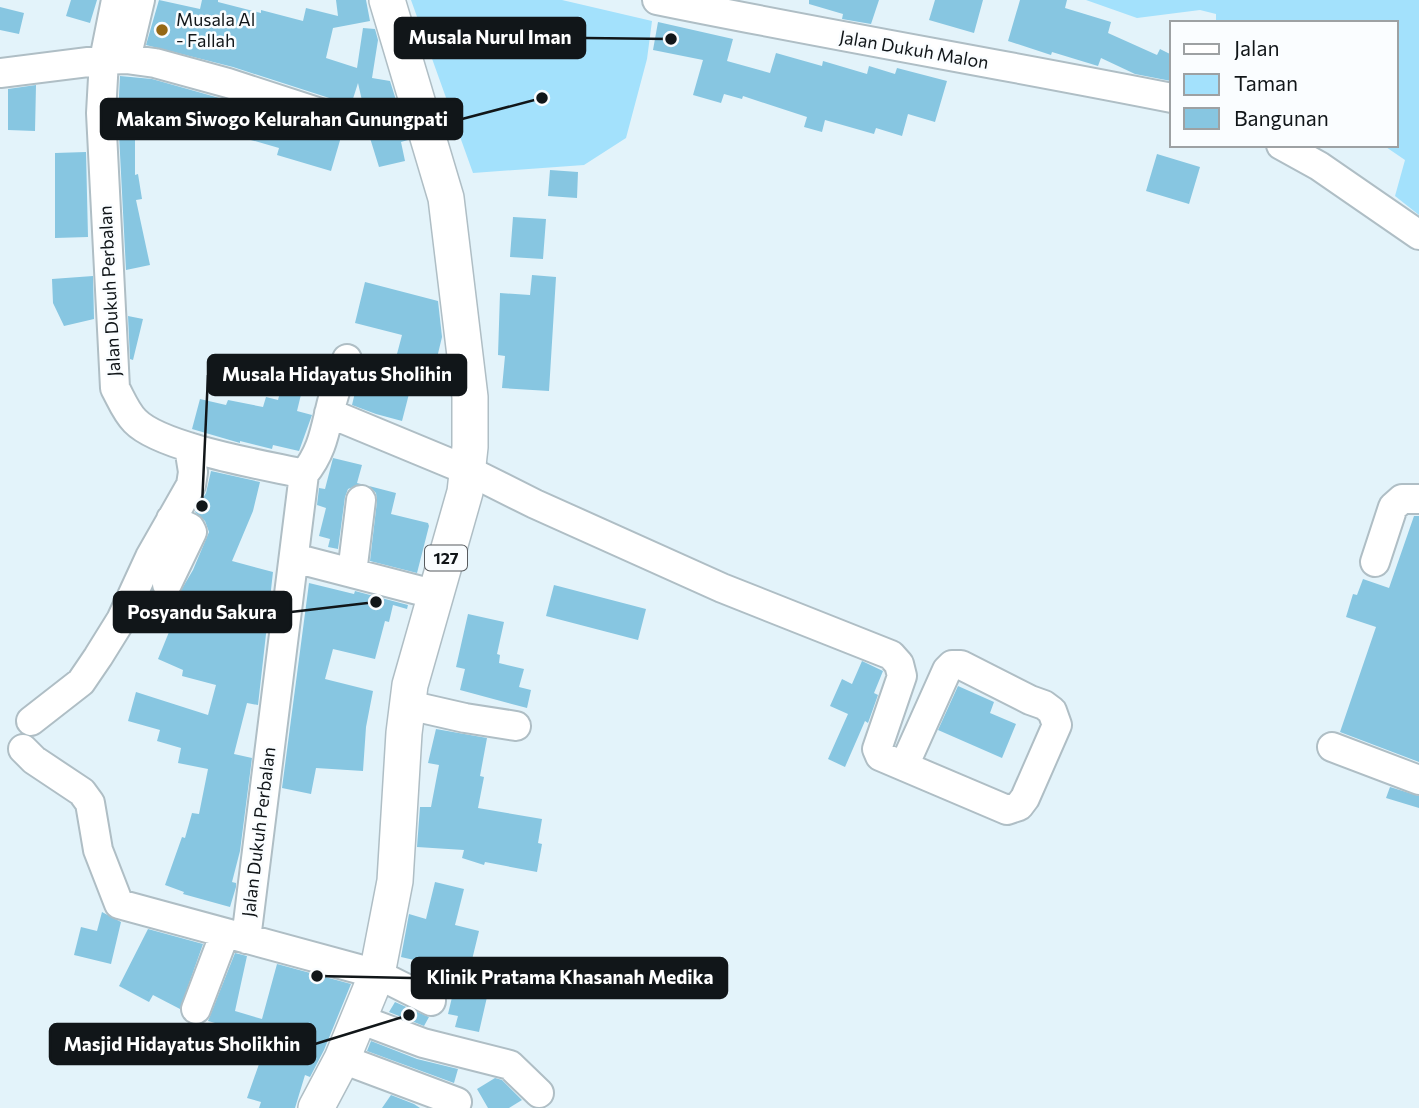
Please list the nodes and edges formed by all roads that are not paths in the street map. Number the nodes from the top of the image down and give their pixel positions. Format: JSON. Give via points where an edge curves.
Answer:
{"nodes":[{"id":1,"x":116,"y":0,"type":"edge"},
{"id":2,"x":140,"y":0,"type":"edge"},
{"id":3,"x":387,"y":0,"type":"edge"},
{"id":4,"x":657,"y":0,"type":"edge"},
{"id":5,"x":115,"y":60,"type":"junction"},
{"id":6,"x":0,"y":73,"type":"edge"},
{"id":7,"x":1170,"y":98,"type":"edge"},
{"id":8,"x":422,"y":111,"type":"junction"},
{"id":9,"x":1285,"y":147,"type":"edge"},
{"id":10,"x":1419,"y":235,"type":"edge"},
{"id":11,"x":346,"y":359,"type":"dead end"},
{"id":12,"x":329,"y":413,"type":"junction"},
{"id":13,"x":189,"y":447,"type":"junction"},
{"id":14,"x":469,"y":471,"type":"junction"},
{"id":15,"x":304,"y":474,"type":"junction"},
{"id":16,"x":1419,"y":499,"type":"edge"},
{"id":17,"x":361,"y":500,"type":"dead end"},
{"id":18,"x":171,"y":519,"type":"junction"},
{"id":19,"x":294,"y":558,"type":"junction"},
{"id":20,"x":1376,"y":562,"type":"dead end"},
{"id":21,"x":352,"y":573,"type":"junction"},
{"id":22,"x":167,"y":584,"type":"dead end"},
{"id":23,"x":437,"y":595,"type":"junction"},
{"id":24,"x":408,"y":705,"type":"junction"},
{"id":25,"x":30,"y":721,"type":"dead end"},
{"id":26,"x":516,"y":726,"type":"dead end"},
{"id":27,"x":1332,"y":747,"type":"dead end"},
{"id":28,"x":23,"y":749,"type":"dead end"},
{"id":29,"x":904,"y":766,"type":"junction"},
{"id":30,"x":1419,"y":780,"type":"edge"},
{"id":31,"x":236,"y":936,"type":"junction"},
{"id":32,"x":377,"y":974,"type":"junction"},
{"id":33,"x":431,"y":1001,"type":"dead end"},
{"id":34,"x":195,"y":1009,"type":"dead end"},
{"id":35,"x":359,"y":1019,"type":"junction"},
{"id":36,"x":342,"y":1059,"type":"junction"},
{"id":37,"x":539,"y":1093,"type":"dead end"},
{"id":38,"x":457,"y":1102,"type":"dead end"},
{"id":39,"x":316,"y":1108,"type":"edge"}],
"edges":[{"from":1,"to":5,"type":"street","name":"Jalan Dukuh Perbalan"},
{"from":2,"to":5,"type":"street","name":"Jalan Dukuh Perbalan"},
{"from":3,"to":8,"type":"main road","number":"127"},
{"from":4,"to":7,"type":"street","name":"Jalan Dukuh Malon"},
{"from":5,"to":6,"type":"street"},
{"from":5,"to":8,"type":"street","via":[[155,63],[348,122],[387,120]]},
{"from":5,"to":13,"type":"street","name":"Jalan Dukuh Perbalan","via":[[102,113],[115,388],[135,421],[149,432]]},
{"from":8,"to":14,"type":"main road","number":"127","via":[[446,198],[470,397]]},
{"from":9,"to":10,"type":"street"},
{"from":11,"to":12,"type":"street"},
{"from":12,"to":14,"type":"street"},
{"from":12,"to":15,"type":"street","via":[[324,441]]},
{"from":13,"to":15,"type":"street","name":"Jalan Dukuh Perbalan"},
{"from":13,"to":18,"type":"street","via":[[191,485]]},
{"from":14,"to":23,"type":"main road","number":"127"},
{"from":14,"to":29,"type":"street","via":[[722,588],[891,655],[902,676],[877,748],[880,756]]},
{"from":15,"to":19,"type":"street","name":"Jalan Dukuh Perbalan"},
{"from":16,"to":20,"type":"street","via":[[1402,499],[1393,507]]},
{"from":17,"to":21,"type":"street"},
{"from":18,"to":22,"type":"street","via":[[192,532]]},
{"from":18,"to":25,"type":"street","via":[[99,657],[81,682]]},
{"from":19,"to":21,"type":"street"},
{"from":19,"to":31,"type":"street","name":"Jalan Dukuh Perbalan","via":[[263,812]]},
{"from":21,"to":23,"type":"street"},
{"from":23,"to":24,"type":"main road","number":"127"},
{"from":24,"to":26,"type":"street"},
{"from":24,"to":32,"type":"main road","number":"127","via":[[395,881]]},
{"from":27,"to":30,"type":"street"},
{"from":28,"to":31,"type":"street","name":"Jalan Dukuh Perbalan","via":[[82,792],[90,803],[98,850],[119,904]]},
{"from":29,"to":29,"type":"street","via":[[952,665],[961,665],[1044,705],[1057,725],[1025,798],[1007,810]]},
{"from":31,"to":32,"type":"street","name":"Jalan Dukuh Perbalan"},
{"from":31,"to":34,"type":"street"},
{"from":32,"to":33,"type":"street","name":"Jalan Dukuh Perbalan"},
{"from":32,"to":35,"type":"main road","number":"127"},
{"from":35,"to":36,"type":"main road","number":"127"},
{"from":35,"to":37,"type":"street","via":[[423,1043],[510,1065]]},
{"from":36,"to":38,"type":"street"},
{"from":36,"to":39,"type":"main road","number":"127"}]}
